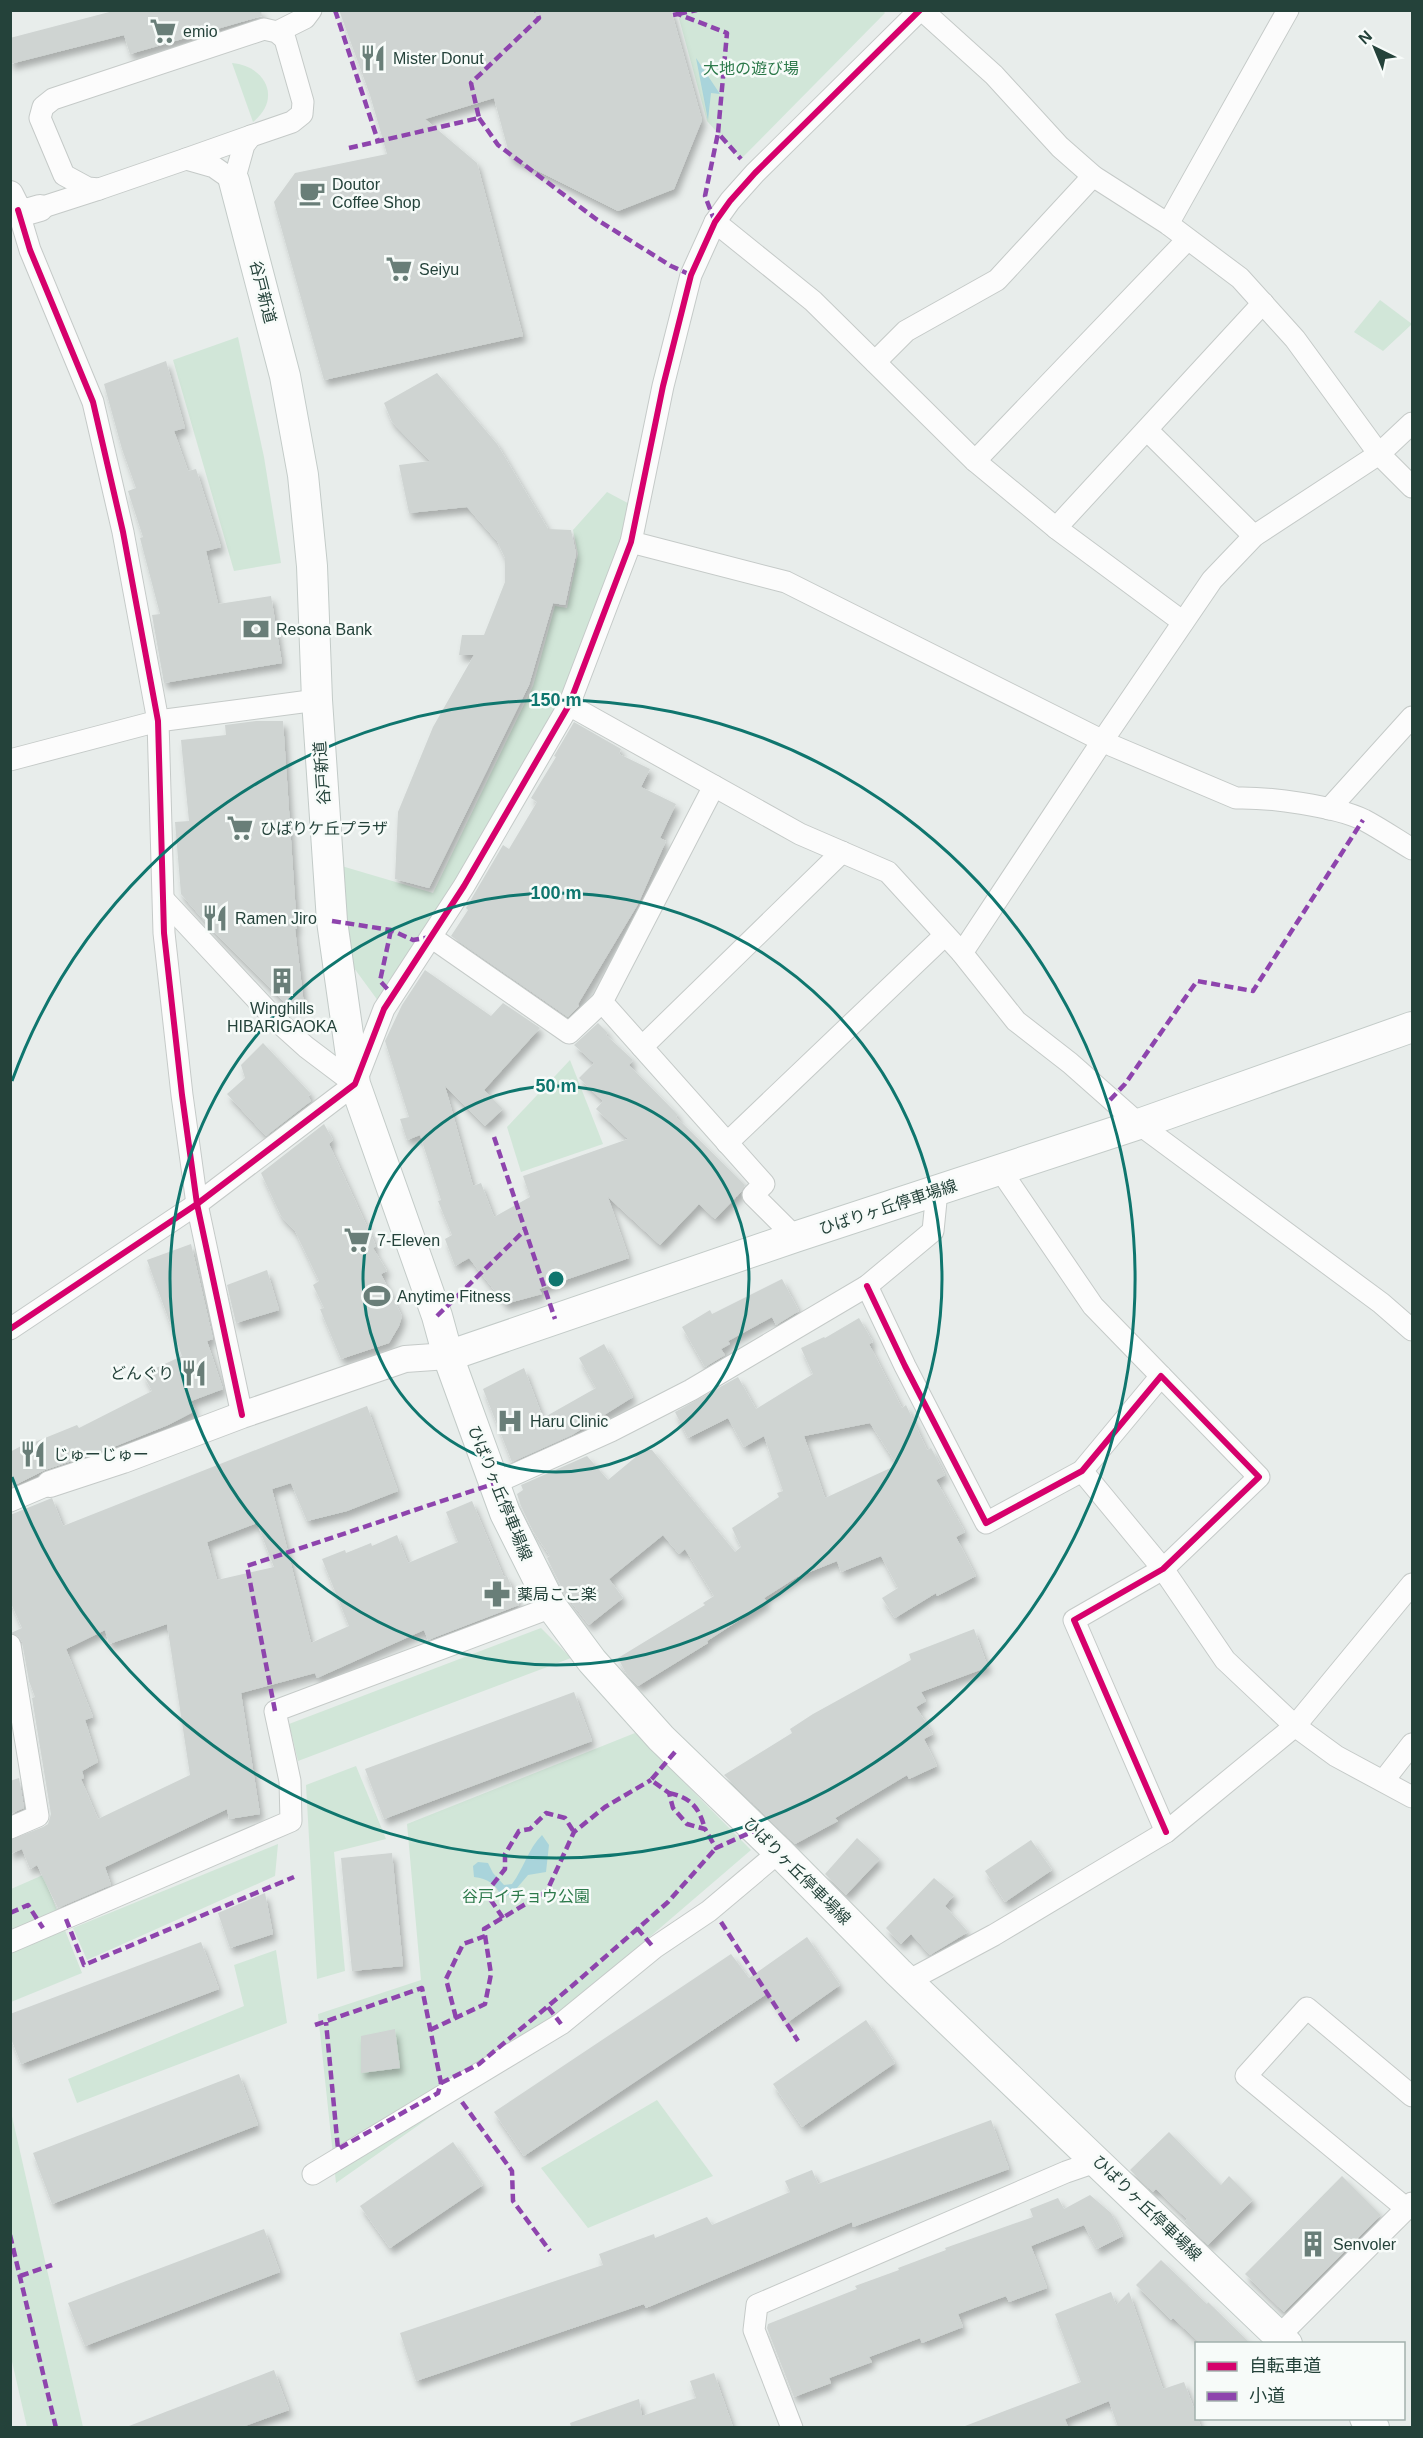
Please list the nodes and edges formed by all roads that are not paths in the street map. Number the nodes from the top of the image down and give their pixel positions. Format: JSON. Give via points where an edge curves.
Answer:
{"nodes":[{"id":1,"x":311,"y":10,"type":"edge"},
{"id":2,"x":921,"y":10,"type":"edge"},
{"id":3,"x":1287,"y":10,"type":"edge"},
{"id":4,"x":277,"y":32,"type":"junction"},
{"id":5,"x":251,"y":136,"type":"junction"},
{"id":6,"x":186,"y":159,"type":"junction"},
{"id":7,"x":64,"y":175,"type":"junction"},
{"id":8,"x":1093,"y":176,"type":"junction"},
{"id":9,"x":234,"y":181,"type":"junction"},
{"id":10,"x":99,"y":189,"type":"junction"},
{"id":11,"x":23,"y":204,"type":"edge"},
{"id":12,"x":715,"y":222,"type":"junction"},
{"id":13,"x":1168,"y":224,"type":"junction"},
{"id":14,"x":1187,"y":240,"type":"junction"},
{"id":15,"x":1263,"y":303,"type":"junction"},
{"id":16,"x":875,"y":362,"type":"junction"},
{"id":17,"x":1413,"y":423,"type":"edge"},
{"id":18,"x":1147,"y":430,"type":"junction"},
{"id":19,"x":1379,"y":454,"type":"junction"},
{"id":20,"x":975,"y":461,"type":"junction"},
{"id":21,"x":1413,"y":487,"type":"edge"},
{"id":22,"x":1056,"y":528,"type":"junction"},
{"id":23,"x":1254,"y":536,"type":"junction"},
{"id":24,"x":631,"y":542,"type":"junction"},
{"id":25,"x":1183,"y":622,"type":"junction"},
{"id":26,"x":317,"y":700,"type":"junction"},
{"id":27,"x":569,"y":705,"type":"junction"},
{"id":28,"x":1413,"y":717,"type":"edge"},
{"id":29,"x":158,"y":721,"type":"junction"},
{"id":30,"x":1102,"y":740,"type":"junction"},
{"id":31,"x":10,"y":760,"type":"edge"},
{"id":32,"x":714,"y":786,"type":"junction"},
{"id":33,"x":1329,"y":809,"type":"junction"},
{"id":34,"x":1413,"y":849,"type":"edge"},
{"id":35,"x":842,"y":852,"type":"junction"},
{"id":36,"x":165,"y":901,"type":"junction"},
{"id":37,"x":945,"y":935,"type":"junction"},
{"id":38,"x":431,"y":937,"type":"junction"},
{"id":39,"x":962,"y":954,"type":"junction"},
{"id":40,"x":602,"y":1002,"type":"junction"},
{"id":41,"x":1413,"y":1028,"type":"edge"},
{"id":42,"x":642,"y":1047,"type":"junction"},
{"id":43,"x":355,"y":1084,"type":"junction"},
{"id":44,"x":1139,"y":1124,"type":"junction"},
{"id":45,"x":727,"y":1143,"type":"junction"},
{"id":46,"x":1001,"y":1171,"type":"junction"},
{"id":47,"x":937,"y":1191,"type":"junction"},
{"id":48,"x":197,"y":1204,"type":"junction"},
{"id":49,"x":795,"y":1237,"type":"junction"},
{"id":50,"x":867,"y":1286,"type":"junction"},
{"id":51,"x":10,"y":1329,"type":"edge"},
{"id":52,"x":1413,"y":1330,"type":"edge"},
{"id":53,"x":448,"y":1356,"type":"junction"},
{"id":54,"x":1161,"y":1376,"type":"junction"},
{"id":55,"x":242,"y":1415,"type":"junction"},
{"id":56,"x":1082,"y":1471,"type":"junction"},
{"id":57,"x":50,"y":1484,"type":"joint"},
{"id":58,"x":493,"y":1484,"type":"junction"},
{"id":59,"x":10,"y":1502,"type":"edge"},
{"id":60,"x":1163,"y":1569,"type":"junction"},
{"id":61,"x":1413,"y":1584,"type":"edge"},
{"id":62,"x":552,"y":1607,"type":"junction"},
{"id":63,"x":10,"y":1645,"type":"edge"},
{"id":64,"x":14,"y":1697,"type":"edge"},
{"id":65,"x":1295,"y":1726,"type":"junction"},
{"id":66,"x":1413,"y":1744,"type":"edge"},
{"id":67,"x":1384,"y":1780,"type":"junction"},
{"id":68,"x":1413,"y":1797,"type":"edge"},
{"id":69,"x":10,"y":1827,"type":"edge"},
{"id":70,"x":1166,"y":1832,"type":"junction"},
{"id":71,"x":779,"y":1852,"type":"junction"},
{"id":72,"x":10,"y":1942,"type":"edge"},
{"id":73,"x":908,"y":1981,"type":"junction"},
{"id":74,"x":1413,"y":2096,"type":"edge"},
{"id":75,"x":1098,"y":2162,"type":"junction"},
{"id":76,"x":313,"y":2174,"type":"dead end"},
{"id":77,"x":1410,"y":2206,"type":"edge"},
{"id":78,"x":1283,"y":2340,"type":"edge"},
{"id":79,"x":792,"y":2427,"type":"edge"}],
"edges":[{"from":1,"to":4,"type":"street","via":[[305,18]]},
{"from":2,"to":8,"type":"street","via":[[994,75],[1060,147]]},
{"from":2,"to":12,"type":"street","via":[[755,173]]},
{"from":3,"to":13,"type":"street"},
{"from":4,"to":5,"type":"street","via":[[285,39],[303,102],[302,114],[292,122]]},
{"from":4,"to":7,"type":"street","via":[[264,29],[53,99],[43,107],[40,118]]},
{"from":5,"to":6,"type":"street"},
{"from":5,"to":9,"type":"street","via":[[244,145]]},
{"from":6,"to":9,"type":"street","via":[[214,167]]},
{"from":6,"to":10,"type":"street"},
{"from":7,"to":10,"type":"street","via":[[88,188]]},
{"from":7,"to":11,"type":"street","via":[[48,204]]},
{"from":8,"to":13,"type":"street"},
{"from":8,"to":16,"type":"street","via":[[997,280],[906,331]]},
{"from":9,"to":26,"type":"main road","name":"谷戸新道","via":[[285,376],[303,475],[312,566]]},
{"from":10,"to":11,"type":"street"},
{"from":11,"to":29,"type":"street","via":[[30,250],[93,402],[123,532]]},
{"from":12,"to":16,"type":"street","via":[[813,301]]},
{"from":12,"to":24,"type":"street","via":[[691,274]]},
{"from":13,"to":14,"type":"street"},
{"from":14,"to":15,"type":"street","via":[[1240,278]]},
{"from":14,"to":20,"type":"street"},
{"from":15,"to":18,"type":"street"},
{"from":15,"to":19,"type":"street","via":[[1295,339]]},
{"from":16,"to":20,"type":"street"},
{"from":17,"to":19,"type":"street"},
{"from":18,"to":22,"type":"street"},
{"from":18,"to":23,"type":"street"},
{"from":19,"to":21,"type":"street"},
{"from":19,"to":23,"type":"street"},
{"from":20,"to":22,"type":"street"},
{"from":22,"to":25,"type":"street"},
{"from":23,"to":25,"type":"street","via":[[1212,580]]},
{"from":24,"to":27,"type":"street"},
{"from":24,"to":30,"type":"street","via":[[786,582]]},
{"from":25,"to":30,"type":"street"},
{"from":26,"to":29,"type":"street"},
{"from":26,"to":43,"type":"main road","name":"谷戸新道","via":[[332,921]]},
{"from":27,"to":32,"type":"street"},
{"from":27,"to":38,"type":"street"},
{"from":28,"to":33,"type":"street"},
{"from":29,"to":31,"type":"street"},
{"from":29,"to":36,"type":"street"},
{"from":30,"to":33,"type":"street","via":[[1236,798]]},
{"from":30,"to":39,"type":"street"},
{"from":32,"to":35,"type":"street","via":[[800,834]]},
{"from":32,"to":40,"type":"street"},
{"from":33,"to":34,"type":"street","via":[[1363,820]]},
{"from":35,"to":37,"type":"street","via":[[888,872]]},
{"from":35,"to":42,"type":"street"},
{"from":36,"to":43,"type":"street","via":[[276,1020]]},
{"from":36,"to":48,"type":"street","via":[[164,933]]},
{"from":37,"to":39,"type":"street"},
{"from":37,"to":45,"type":"street"},
{"from":38,"to":40,"type":"street","via":[[569,1033]]},
{"from":38,"to":43,"type":"street","via":[[384,1009]]},
{"from":39,"to":44,"type":"street","via":[[1016,1021]]},
{"from":40,"to":42,"type":"street"},
{"from":41,"to":44,"type":"main road","name":"ひばりヶ丘停車場線"},
{"from":42,"to":45,"type":"street"},
{"from":43,"to":48,"type":"street"},
{"from":43,"to":53,"type":"main road","name":"谷戸新道"},
{"from":44,"to":46,"type":"main road","name":"ひばりヶ丘停車場線"},
{"from":44,"to":52,"type":"street"},
{"from":45,"to":49,"type":"street","via":[[764,1184],[753,1195]]},
{"from":46,"to":47,"type":"main road","name":"ひばりヶ丘停車場線"},
{"from":46,"to":54,"type":"street","via":[[1093,1306]]},
{"from":47,"to":49,"type":"main road","name":"ひばりヶ丘停車場線"},
{"from":47,"to":50,"type":"street","via":[[933,1231]]},
{"from":48,"to":51,"type":"street"},
{"from":48,"to":55,"type":"street"},
{"from":49,"to":53,"type":"main road","name":"ひばりヶ丘停車場線"},
{"from":50,"to":56,"type":"street","via":[[986,1523]]},
{"from":50,"to":58,"type":"street","via":[[690,1390]]},
{"from":53,"to":55,"type":"street","via":[[405,1359]]},
{"from":53,"to":58,"type":"main road","name":"ひばりヶ丘停車場線"},
{"from":54,"to":56,"type":"street"},
{"from":54,"to":60,"type":"street","via":[[1259,1477]]},
{"from":55,"to":57,"type":"street"},
{"from":56,"to":60,"type":"street"},
{"from":57,"to":59,"type":"street"},
{"from":58,"to":62,"type":"main road","name":"ひばりヶ丘停車場線"},
{"from":60,"to":65,"type":"street","via":[[1225,1660]]},
{"from":60,"to":70,"type":"street","via":[[1074,1620]]},
{"from":61,"to":65,"type":"street"},
{"from":62,"to":71,"type":"main road","name":"ひばりヶ丘停車場線","via":[[632,1708]]},
{"from":62,"to":72,"type":"street","via":[[275,1711],[290,1782],[291,1821]]},
{"from":63,"to":64,"type":"street"},
{"from":64,"to":69,"type":"street","via":[[38,1816]]},
{"from":65,"to":67,"type":"street","via":[[1336,1756]]},
{"from":65,"to":70,"type":"street"},
{"from":66,"to":67,"type":"street"},
{"from":67,"to":68,"type":"street"},
{"from":70,"to":73,"type":"street","via":[[994,1935]]},
{"from":71,"to":73,"type":"main road","name":"ひばりヶ丘停車場線"},
{"from":71,"to":76,"type":"street","via":[[561,2024]]},
{"from":73,"to":75,"type":"main road","name":"ひばりヶ丘停車場線"},
{"from":74,"to":77,"type":"street","via":[[1307,2008],[1246,2076]]},
{"from":75,"to":78,"type":"main road","name":"ひばりヶ丘停車場線"},
{"from":75,"to":79,"type":"street","via":[[1065,2172],[757,2305],[754,2330]]},
{"from":77,"to":78,"type":"street"}]}
